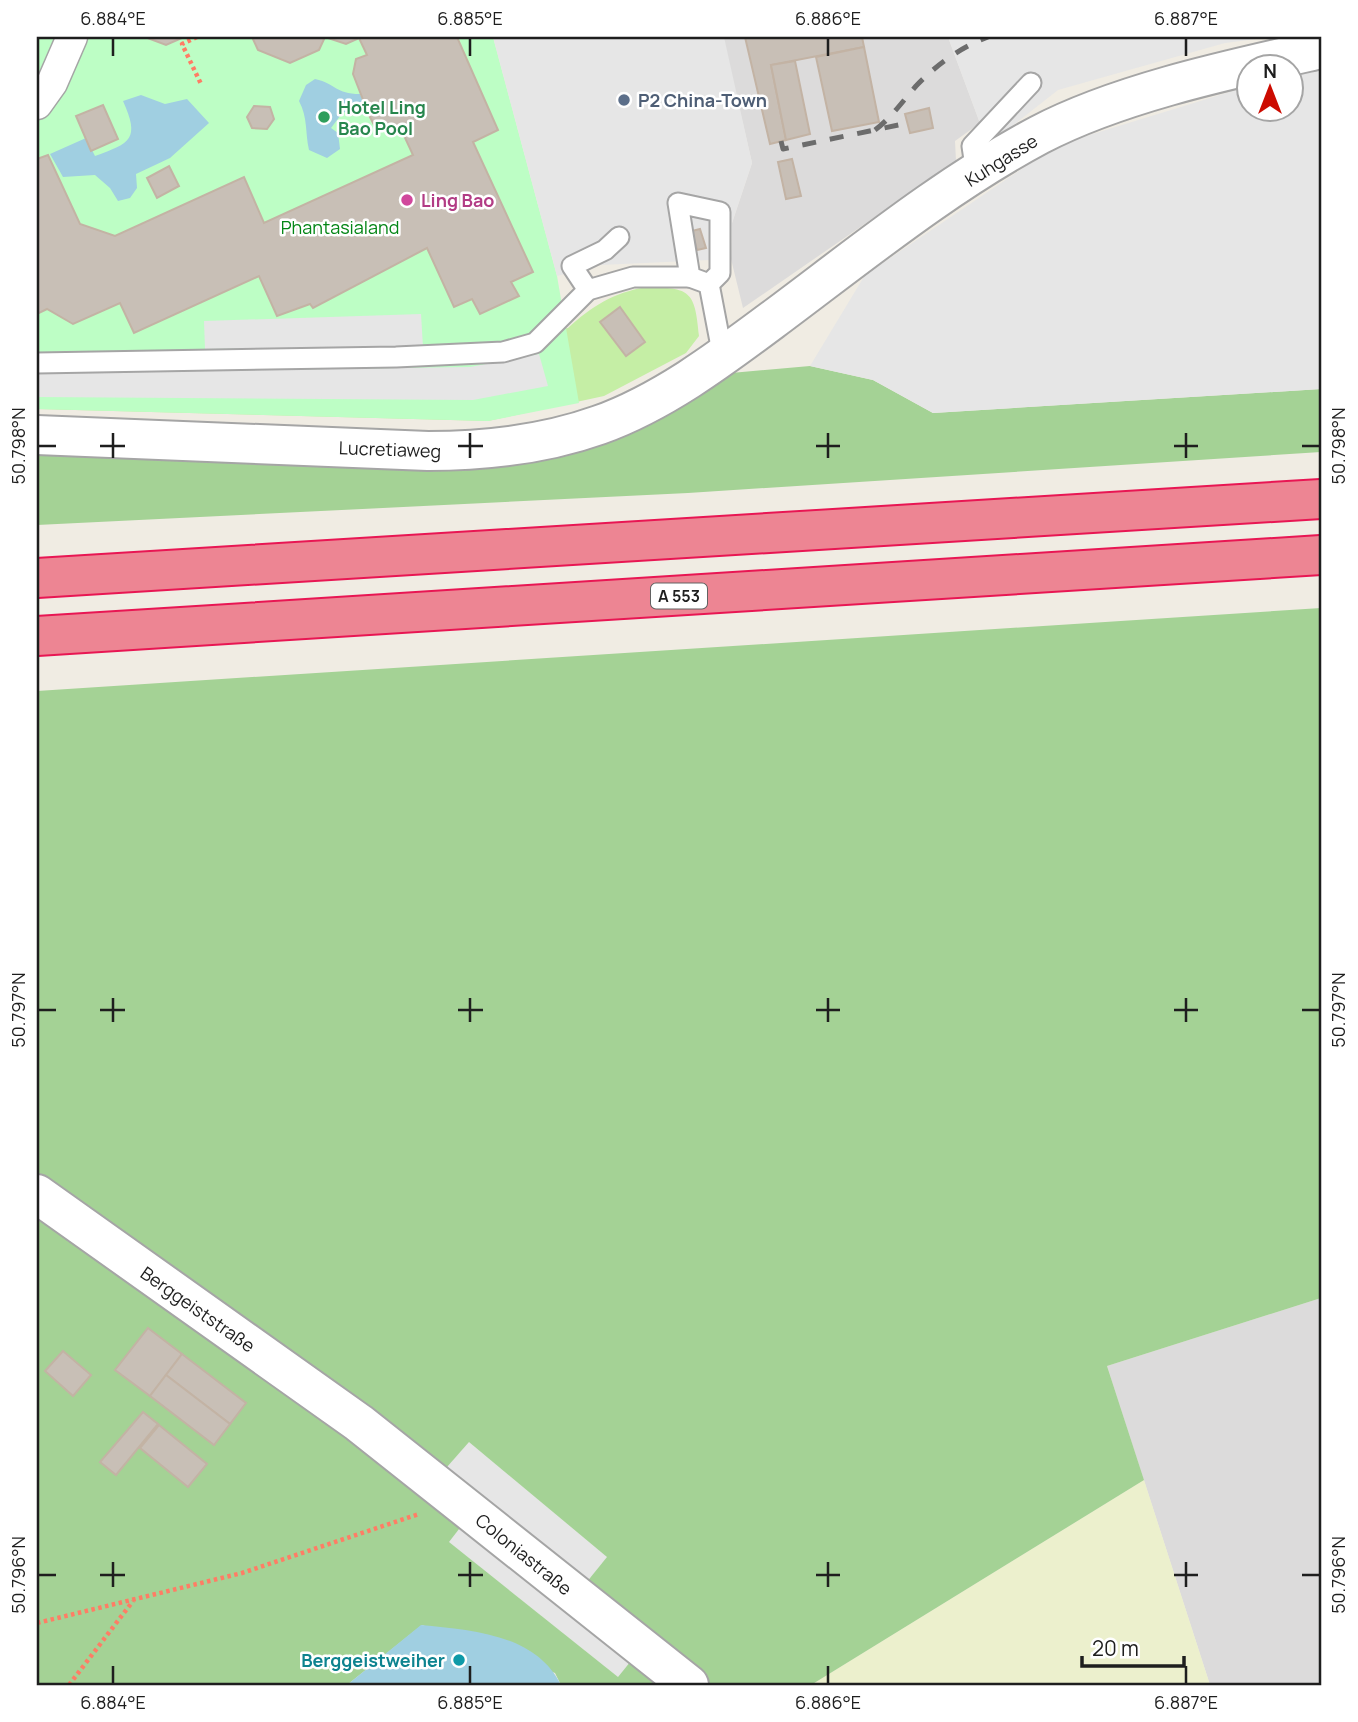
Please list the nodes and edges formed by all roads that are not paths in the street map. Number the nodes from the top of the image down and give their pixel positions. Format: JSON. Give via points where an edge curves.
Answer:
{"nodes":[{"id":1,"x":71,"y":37,"type":"edge"},
{"id":2,"x":1321,"y":49,"type":"edge"},
{"id":3,"x":1031,"y":83,"type":"dead end"},
{"id":4,"x":37,"y":104,"type":"edge"},
{"id":5,"x":976,"y":173,"type":"junction"},
{"id":6,"x":619,"y":237,"type":"dead end"},
{"id":7,"x":690,"y":277,"type":"junction"},
{"id":8,"x":709,"y":284,"type":"junction"},
{"id":9,"x":588,"y":290,"type":"junction"},
{"id":10,"x":723,"y":357,"type":"junction"},
{"id":11,"x":37,"y":363,"type":"edge"},
{"id":12,"x":37,"y":435,"type":"edge"},
{"id":13,"x":1321,"y":499,"type":"edge"},
{"id":14,"x":1321,"y":555,"type":"edge"},
{"id":15,"x":37,"y":578,"type":"edge"},
{"id":16,"x":37,"y":636,"type":"edge"},
{"id":17,"x":37,"y":1195,"type":"edge"},
{"id":18,"x":359,"y":1423,"type":"joint"},
{"id":19,"x":689,"y":1685,"type":"edge"}],
"edges":[{"from":1,"to":4,"type":"street","via":[[52,83]]},
{"from":2,"to":5,"type":"street","name":"Kuhgasse","via":[[1150,93],[1067,121]]},
{"from":3,"to":5,"type":"lane","via":[[972,146]]},
{"from":5,"to":10,"type":"street","name":"Kuhgasse"},
{"from":6,"to":9,"type":"lane","via":[[572,266]]},
{"from":7,"to":8,"type":"lane"},
{"from":7,"to":8,"type":"lane","via":[[678,203],[720,212],[720,273]]},
{"from":7,"to":9,"type":"lane","via":[[633,277]]},
{"from":8,"to":10,"type":"lane"},
{"from":9,"to":11,"type":"lane","via":[[536,343],[503,352]]},
{"from":10,"to":12,"type":"street","name":"Lucretiaweg","via":[[602,425],[528,445],[476,451]]},
{"from":13,"to":15,"type":"highway"},
{"from":14,"to":16,"type":"highway","number":"A 553"},
{"from":17,"to":18,"type":"street","name":"Berggeiststraße"},
{"from":18,"to":19,"type":"street","name":"Coloniastraße"}]}
